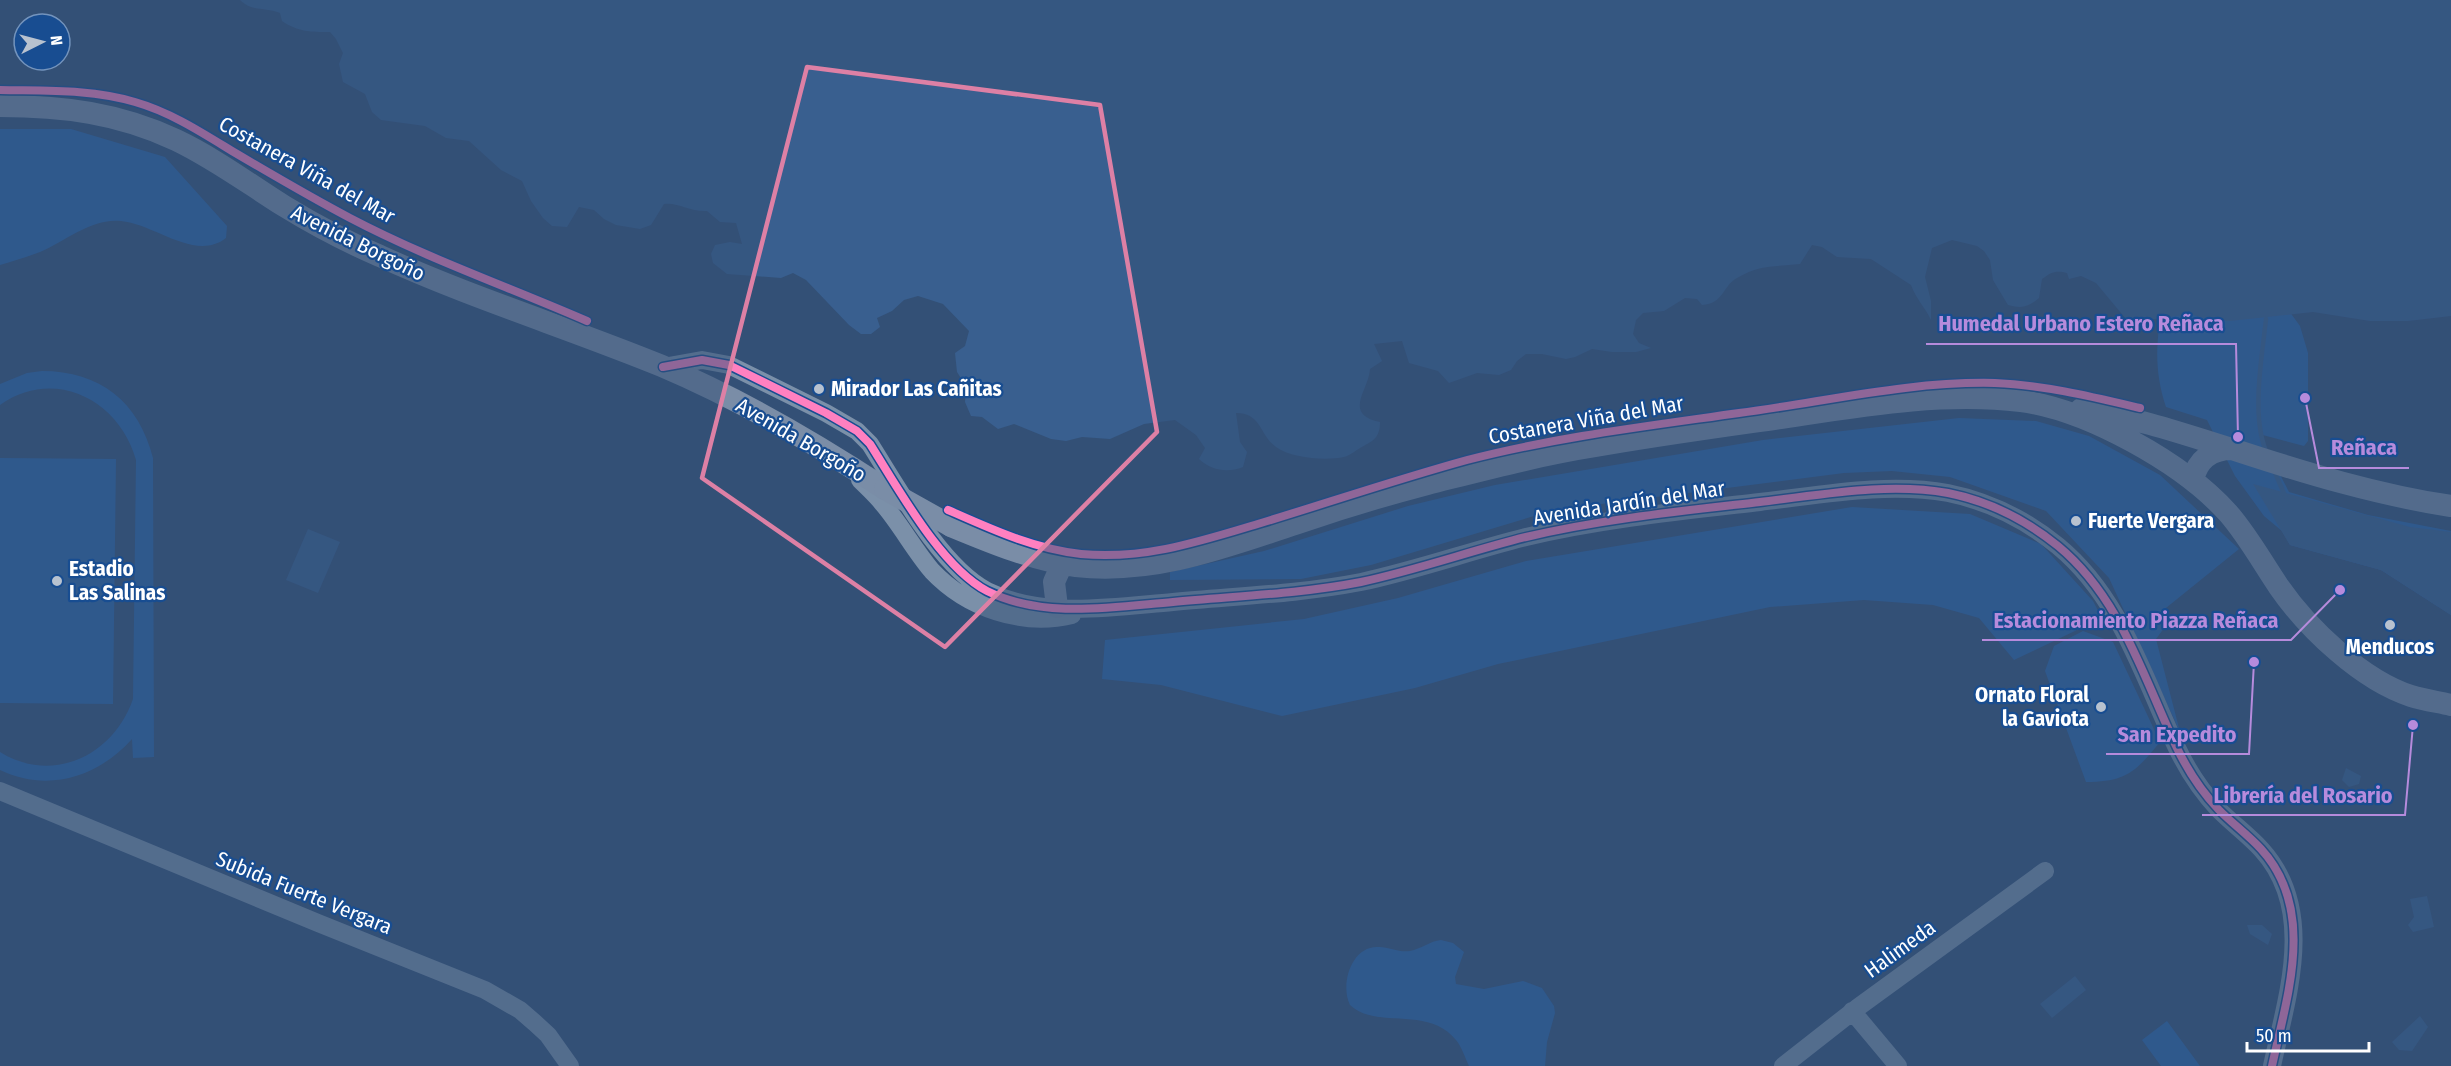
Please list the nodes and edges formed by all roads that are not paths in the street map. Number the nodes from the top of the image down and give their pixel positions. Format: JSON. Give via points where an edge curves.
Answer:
{"nodes":[{"id":1,"x":0,"y":106,"type":"edge"},
{"id":2,"x":663,"y":367,"type":"junction"},
{"id":3,"x":2023,"y":401,"type":"junction"},
{"id":4,"x":2232,"y":449,"type":"junction"},
{"id":5,"x":840,"y":460,"type":"junction"},
{"id":6,"x":2193,"y":480,"type":"junction"},
{"id":7,"x":2451,"y":506,"type":"edge"},
{"id":8,"x":1062,"y":564,"type":"junction"},
{"id":9,"x":1058,"y":607,"type":"junction"},
{"id":10,"x":1101,"y":609,"type":"junction"},
{"id":11,"x":2409,"y":696,"type":"junction"},
{"id":12,"x":2451,"y":705,"type":"edge"},
{"id":13,"x":2451,"y":720,"type":"edge"},
{"id":14,"x":0,"y":791,"type":"edge"},
{"id":15,"x":2045,"y":871,"type":"dead end"},
{"id":16,"x":1852,"y":1011,"type":"junction"},
{"id":17,"x":570,"y":1066,"type":"edge"},
{"id":18,"x":1783,"y":1066,"type":"edge"},
{"id":19,"x":1898,"y":1066,"type":"edge"},
{"id":20,"x":2272,"y":1066,"type":"edge"}],
"edges":[{"from":1,"to":2,"type":"main road","name":"Avenida Borgoño","via":[[67,108],[152,129],[201,153],[288,208],[378,256]]},
{"from":2,"to":5,"type":"main road","name":"Avenida Borgoño","via":[[778,423]]},
{"from":2,"to":9,"type":"street","name":"Avenida Jardín del Mar","via":[[690,360],[723,363],[857,431],[962,574],[1007,600]]},
{"from":3,"to":4,"type":"main road","via":[[2134,419]]},
{"from":3,"to":6,"type":"main road","name":"Avenida Borgoño","via":[[2115,433]]},
{"from":3,"to":8,"type":"main road","name":"Avenida Borgoño","via":[[1872,404],[1593,446],[1415,487],[1192,557],[1137,566]]},
{"from":4,"to":6,"type":"main road","via":[[2218,450],[2206,457]]},
{"from":4,"to":7,"type":"main road","via":[[2308,473]]},
{"from":5,"to":8,"type":"main road","name":"Avenida Borgoño","bridge":true,"via":[[951,526],[1005,549]]},
{"from":5,"to":10,"type":"street","name":"Avenida Jardín del Mar","via":[[883,504],[933,572],[961,595],[993,611],[1029,619],[1058,619]]},
{"from":6,"to":11,"type":"main road","name":"Avenida Borgoño","via":[[2241,529],[2278,586],[2315,630],[2349,660]]},
{"from":8,"to":9,"type":"main road","via":[[1054,582]]},
{"from":9,"to":10,"type":"street","name":"Avenida Jardín del Mar"},
{"from":10,"to":20,"type":"street","name":"Avenida Jardín del Mar","via":[[1339,586],[1563,529],[1798,497],[1919,490],[1952,494],[1999,509],[2042,534],[2095,584],[2138,657],[2195,780],[2220,811],[2262,850],[2279,876],[2290,905],[2294,945]]},
{"from":11,"to":12,"type":"main road","name":"Avenida Borgoño"},
{"from":11,"to":13,"type":"main road"},
{"from":14,"to":17,"type":"street","name":"Subida Fuerte Vergara","via":[[485,990],[535,1023]]},
{"from":15,"to":16,"type":"street","name":"Halimeda"},
{"from":16,"to":18,"type":"street","name":"Halimeda"},
{"from":16,"to":19,"type":"street"}]}
